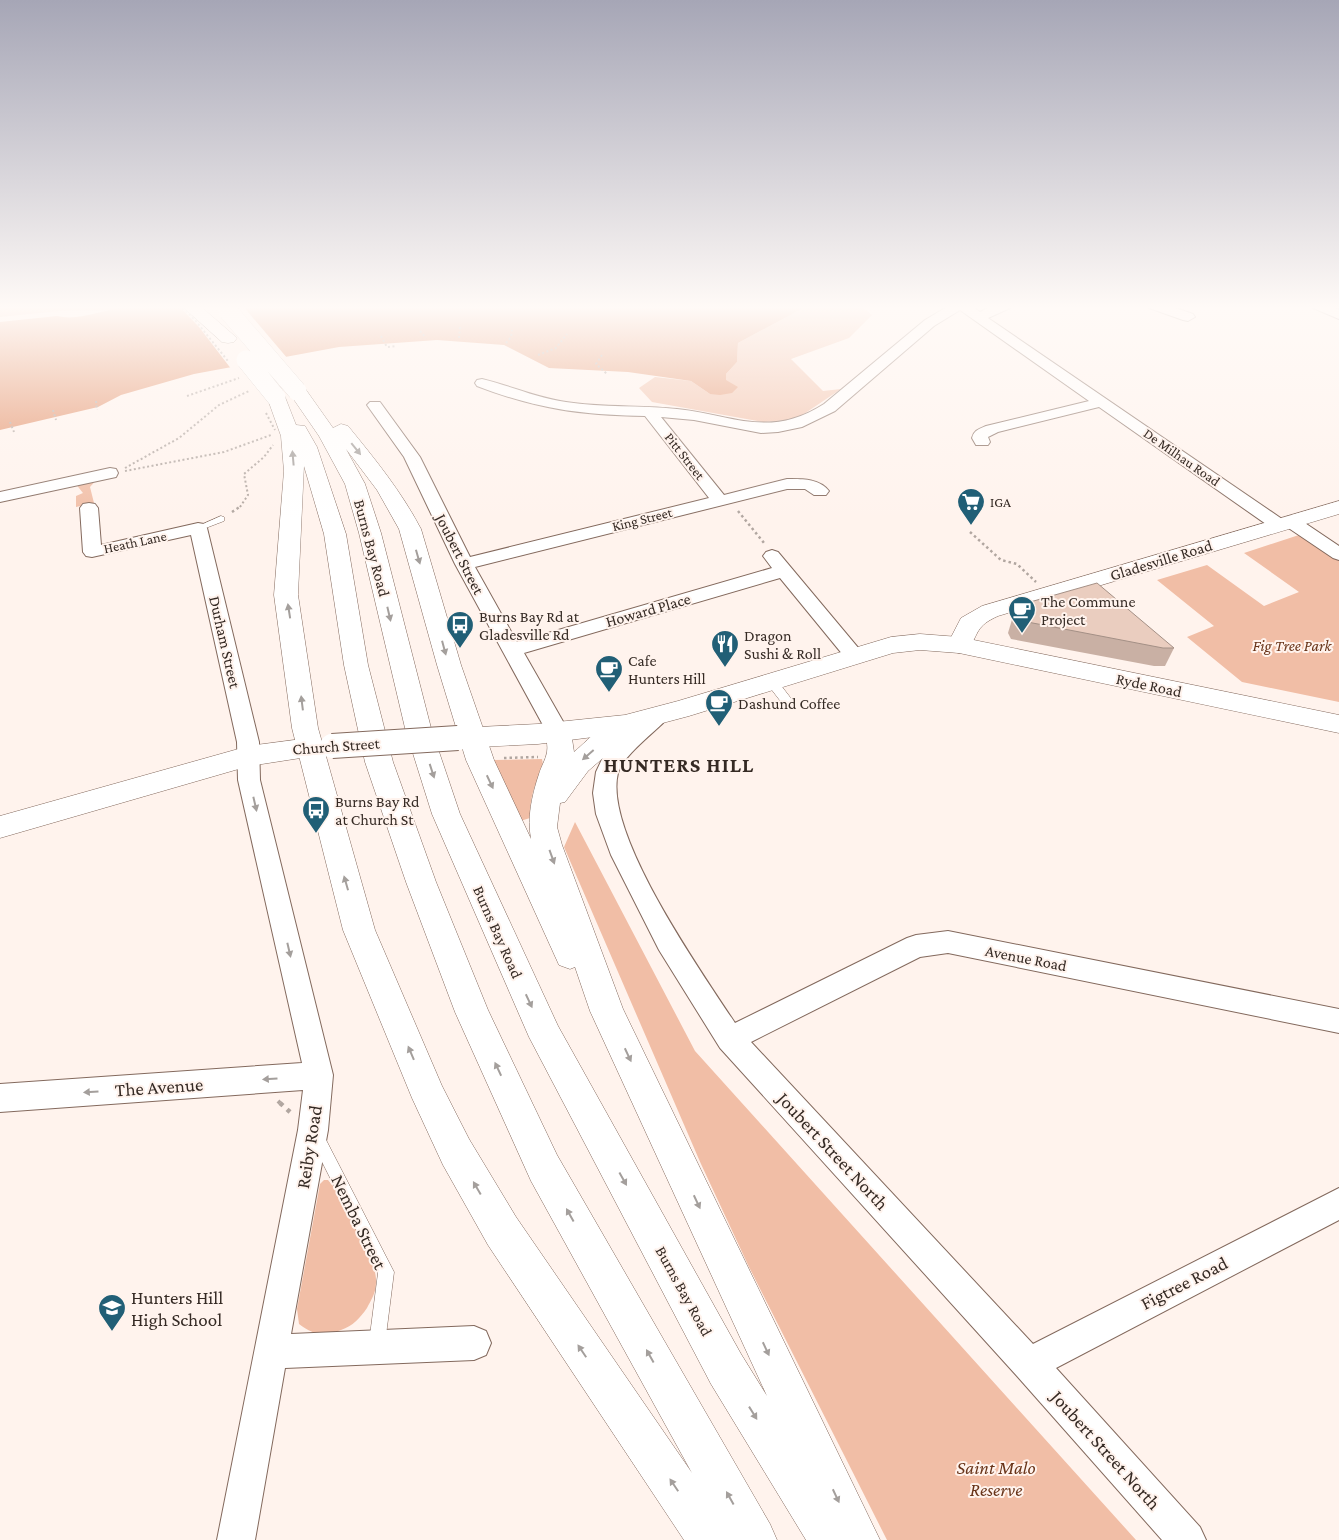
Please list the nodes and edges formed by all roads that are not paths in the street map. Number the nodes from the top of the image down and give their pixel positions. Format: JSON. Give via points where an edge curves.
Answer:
{"nodes":[{"id":1,"x":260,"y":377,"type":"edge"},
{"id":2,"x":285,"y":377,"type":"edge"},
{"id":3,"x":865,"y":377,"type":"edge"},
{"id":4,"x":1065,"y":377,"type":"edge"},
{"id":5,"x":482,"y":384,"type":"dead end"},
{"id":6,"x":297,"y":391,"type":"junction"},
{"id":7,"x":276,"y":397,"type":"junction"},
{"id":8,"x":1102,"y":402,"type":"junction"},
{"id":9,"x":375,"y":405,"type":"dead end"},
{"id":10,"x":650,"y":413,"type":"junction"},
{"id":11,"x":982,"y":442,"type":"dead end"},
{"id":12,"x":110,"y":473,"type":"road end"},
{"id":13,"x":820,"y":491,"type":"dead end"},
{"id":14,"x":0,"y":497,"type":"edge"},
{"id":15,"x":726,"y":503,"type":"junction"},
{"id":16,"x":1339,"y":507,"type":"edge"},
{"id":17,"x":89,"y":508,"type":"dead end"},
{"id":18,"x":221,"y":519,"type":"road end"},
{"id":19,"x":1285,"y":523,"type":"junction"},
{"id":20,"x":198,"y":528,"type":"junction"},
{"id":21,"x":1339,"y":554,"type":"edge"},
{"id":22,"x":464,"y":564,"type":"junction"},
{"id":23,"x":959,"y":646,"type":"junction"},
{"id":24,"x":512,"y":650,"type":"junction"},
{"id":25,"x":855,"y":656,"type":"junction"},
{"id":26,"x":772,"y":682,"type":"junction"},
{"id":27,"x":789,"y":704,"type":"dead end"},
{"id":28,"x":668,"y":714,"type":"junction"},
{"id":29,"x":625,"y":724,"type":"junction"},
{"id":30,"x":1339,"y":724,"type":"edge"},
{"id":31,"x":558,"y":732,"type":"junction"},
{"id":32,"x":465,"y":738,"type":"junction"},
{"id":33,"x":321,"y":747,"type":"junction"},
{"id":34,"x":249,"y":756,"type":"junction"},
{"id":35,"x":544,"y":809,"type":"junction"},
{"id":36,"x":0,"y":827,"type":"edge"},
{"id":37,"x":607,"y":1011,"type":"junction"},
{"id":38,"x":1339,"y":1021,"type":"edge"},
{"id":39,"x":730,"y":1039,"type":"junction"},
{"id":40,"x":319,"y":1075,"type":"junction"},
{"id":41,"x":0,"y":1098,"type":"edge"},
{"id":42,"x":313,"y":1130,"type":"junction"},
{"id":43,"x":1339,"y":1203,"type":"edge"},
{"id":44,"x":474,"y":1343,"type":"dead end"},
{"id":45,"x":376,"y":1348,"type":"junction"},
{"id":46,"x":272,"y":1352,"type":"junction"},
{"id":47,"x":1029,"y":1364,"type":"junction"},
{"id":48,"x":236,"y":1540,"type":"edge"},
{"id":49,"x":711,"y":1540,"type":"edge"},
{"id":50,"x":754,"y":1540,"type":"edge"},
{"id":51,"x":832,"y":1540,"type":"edge"},
{"id":52,"x":857,"y":1540,"type":"edge"},
{"id":53,"x":1187,"y":1540,"type":"edge"}],
"edges":[{"from":1,"to":7,"type":"main road","name":"Burns Bay Road","bridge":true},
{"from":2,"to":6,"type":"main road","name":"Burns Bay Road","bridge":true},
{"from":3,"to":10,"type":"street","via":[[840,400],[815,416],[771,429],[740,427],[675,413]]},
{"from":4,"to":8,"type":"street","name":"De Milhau Road"},
{"from":5,"to":10,"type":"street","via":[[566,407]]},
{"from":6,"to":32,"type":"main road","one_way":true,"via":[[327,414],[375,473],[410,529]]},
{"from":6,"to":51,"type":"main road","name":"Burns Bay Road","one_way":true,"via":[[330,436],[355,484],[418,728],[446,814],[546,1037],[726,1369]]},
{"from":33,"to":7,"type":"main road","one_way":true,"via":[[305,728],[286,595],[294,471],[291,436]]},
{"from":50,"to":7,"type":"main road","name":"Burns Bay Road","one_way":true,"via":[[544,1168],[472,1012],[379,762],[356,664],[335,534],[319,481],[294,421]]},
{"from":8,"to":11,"type":"street","via":[[992,429],[981,434]]},
{"from":8,"to":19,"type":"street","name":"De Milhau Road"},
{"from":9,"to":22,"type":"street","name":"Joubert Street","via":[[412,457]]},
{"from":10,"to":15,"type":"street","name":"Pitt Street"},
{"from":12,"to":14,"type":"street"},
{"from":13,"to":15,"type":"street","name":"King Street","via":[[808,484],[787,484]]},
{"from":15,"to":22,"type":"street","name":"King Street"},
{"from":16,"to":19,"type":"main road","name":"Gladesville Road"},
{"from":17,"to":20,"type":"street","name":"Heath Lane","via":[[92,552]]},
{"from":18,"to":20,"type":"lane","name":"Heath Lane"},
{"from":19,"to":21,"type":"street","name":"De Milhau Road"},
{"from":19,"to":23,"type":"main road","name":"Gladesville Road","via":[[990,611],[967,626]]},
{"from":20,"to":34,"type":"street","name":"Durham Street"},
{"from":22,"to":24,"type":"street","name":"Joubert Street"},
{"from":23,"to":25,"type":"main road","via":[[910,642]]},
{"from":23,"to":30,"type":"main road","name":"Ryde Road"},
{"from":24,"to":25,"type":"street","name":"Howard Place","via":[[778,563]]},
{"from":24,"to":31,"type":"street","name":"Joubert Street"},
{"from":25,"to":26,"type":"main road"},
{"from":26,"to":27,"type":"lane"},
{"from":26,"to":28,"type":"main road"},
{"from":28,"to":29,"type":"main road","name":"Church Street"},
{"from":28,"to":39,"type":"street","name":"Joubert Street North","via":[[621,750],[612,761],[604,793],[608,814],[644,898]]},
{"from":29,"to":31,"type":"main road","name":"Church Street"},
{"from":29,"to":35,"type":"main road","one_way":true,"via":[[578,764]]},
{"from":31,"to":32,"type":"main road","name":"Church Street"},
{"from":31,"to":35,"type":"main road","via":[[560,751]]},
{"from":32,"to":33,"type":"main road","name":"Church Street","bridge":true},
{"from":32,"to":37,"type":"main road","one_way":true,"via":[[480,760],[568,951]]},
{"from":33,"to":34,"type":"main road","name":"Church Street"},
{"from":49,"to":33,"type":"main road","one_way":true,"via":[[507,1238],[456,1152],[359,930]]},
{"from":34,"to":36,"type":"main road","name":"Church Street"},
{"from":34,"to":40,"type":"street","name":"Reiby Road","one_way":true,"via":[[249,780]]},
{"from":35,"to":37,"type":"main road","one_way":true,"via":[[547,845]]},
{"from":37,"to":52,"type":"main road","one_way":true},
{"from":38,"to":39,"type":"street","name":"Avenue Road","via":[[948,942],[916,946]]},
{"from":39,"to":47,"type":"street","name":"Joubert Street North"},
{"from":40,"to":41,"type":"street","name":"The Avenue","one_way":true},
{"from":40,"to":42,"type":"street","name":"Reiby Road"},
{"from":42,"to":45,"type":"lane","name":"Nemba Street","via":[[386,1272]]},
{"from":42,"to":46,"type":"street","name":"Reiby Road"},
{"from":43,"to":47,"type":"street","name":"Figtree Road"},
{"from":44,"to":45,"type":"street"},
{"from":45,"to":46,"type":"street"},
{"from":46,"to":48,"type":"street","name":"Reiby Road"},
{"from":47,"to":53,"type":"street","name":"Joubert Street North"}]}
